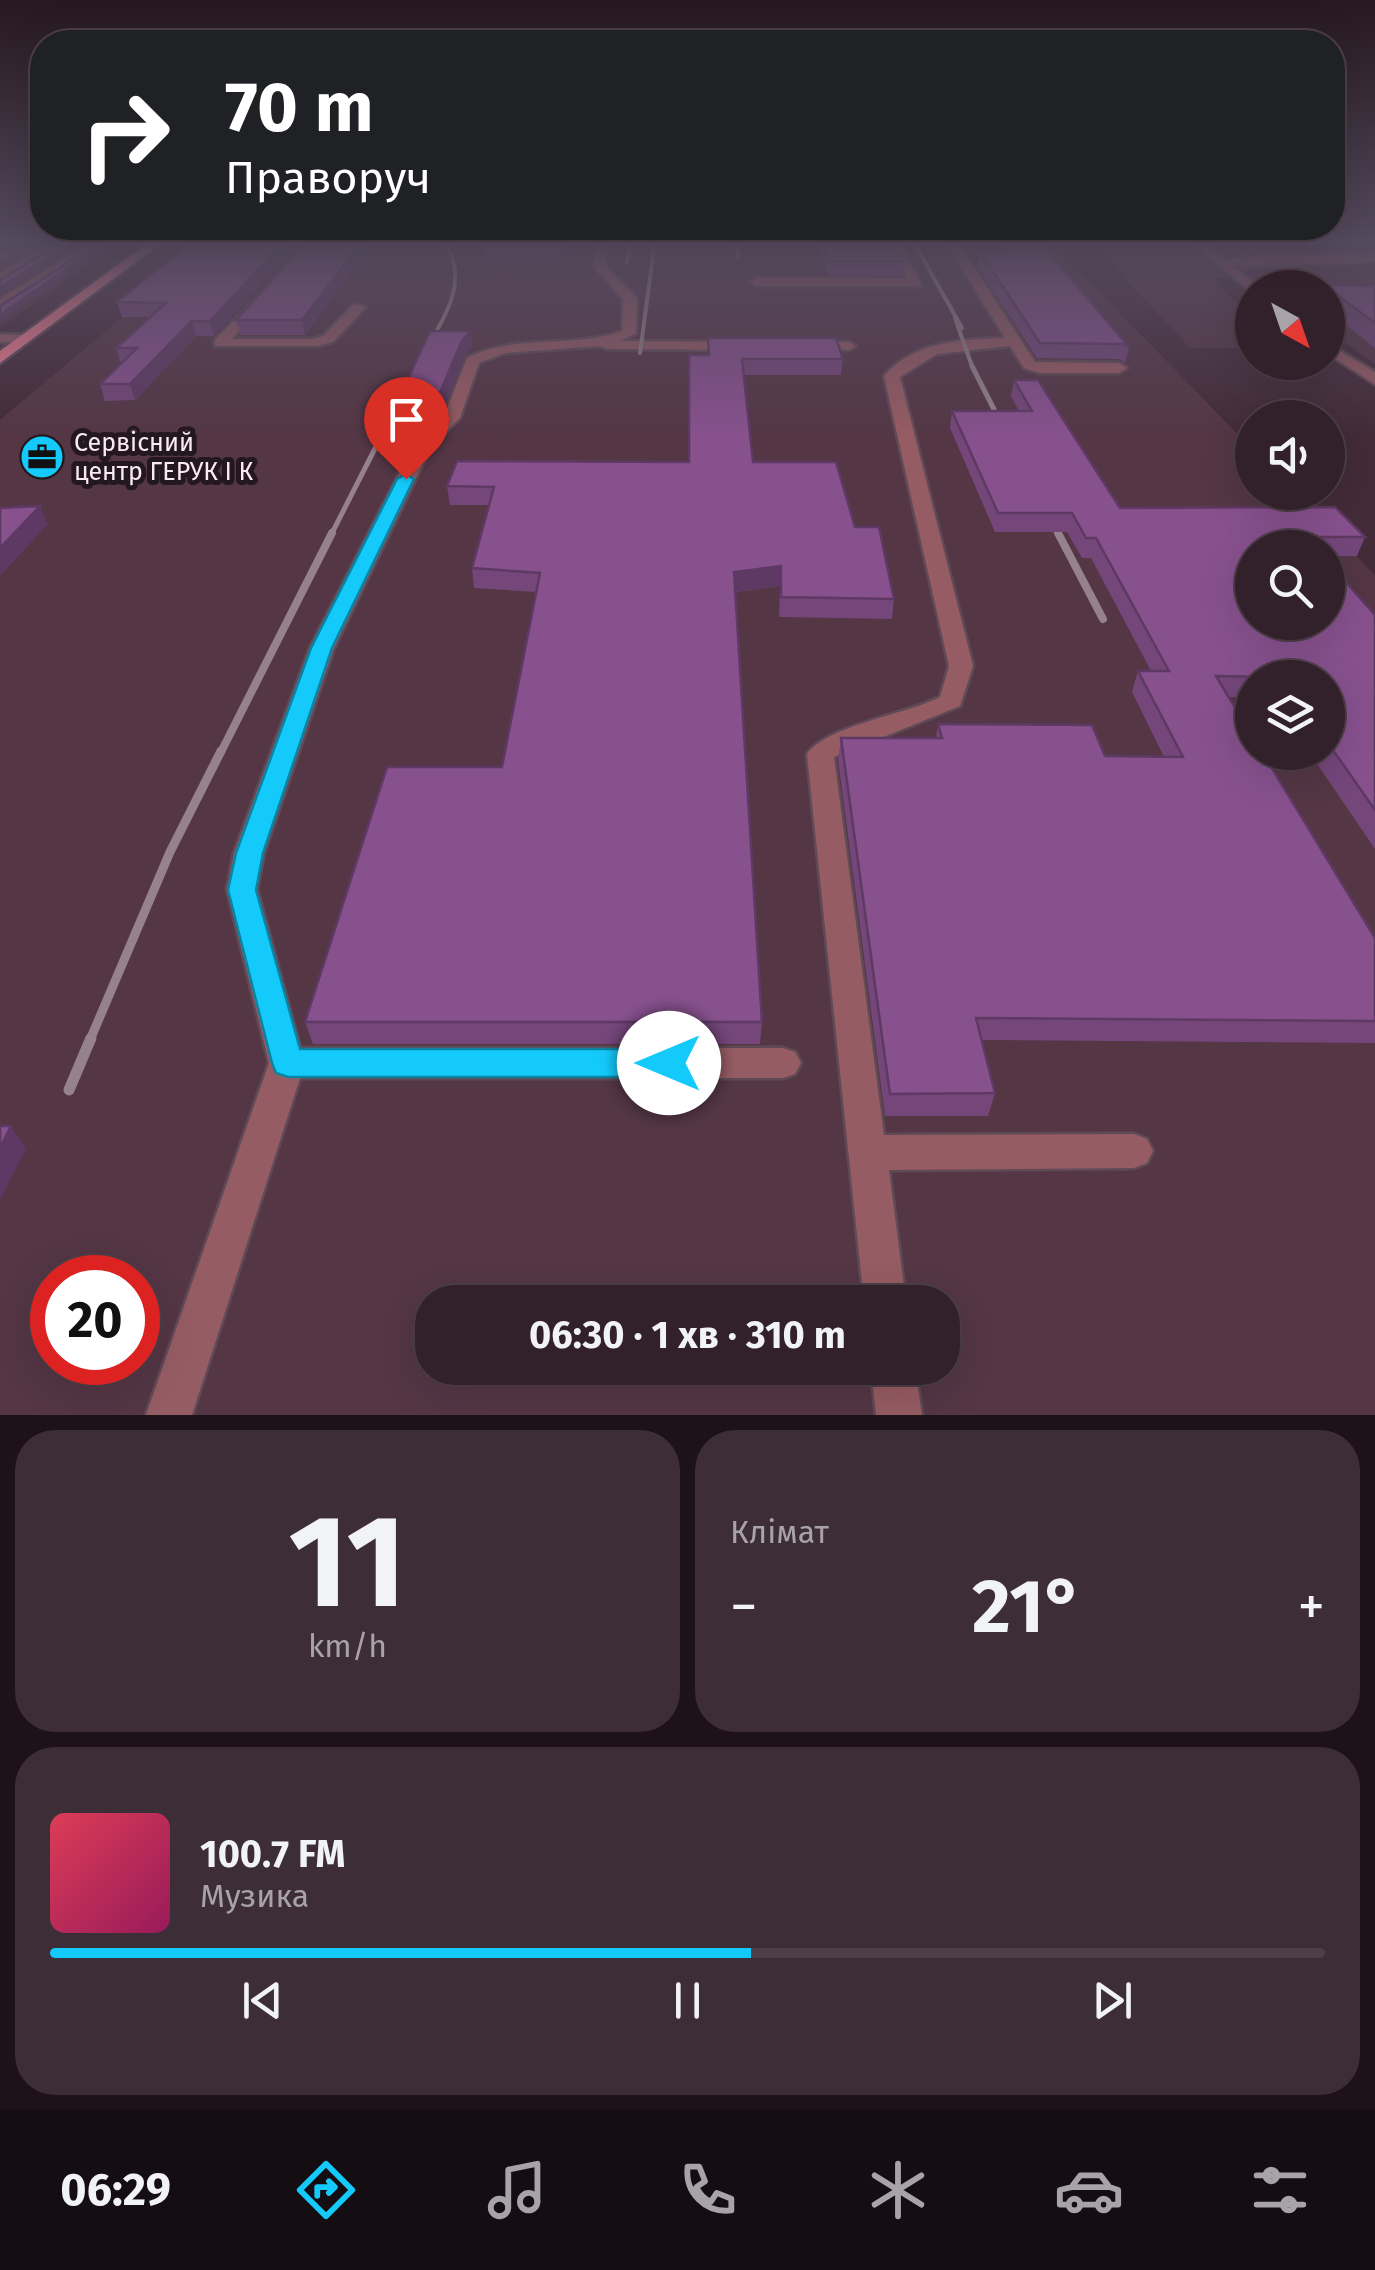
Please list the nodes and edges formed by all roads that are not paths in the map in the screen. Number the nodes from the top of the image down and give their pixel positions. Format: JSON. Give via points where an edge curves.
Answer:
{"nodes":[{"id":1,"x":69,"y":307,"type":"edge"},
{"id":2,"x":251,"y":307,"type":"edge"},
{"id":3,"x":630,"y":307,"type":"edge"},
{"id":4,"x":993,"y":307,"type":"edge"},
{"id":5,"x":359,"y":308,"type":"dead end"},
{"id":6,"x":0,"y":338,"type":"edge"},
{"id":7,"x":26,"y":339,"type":"junction"},
{"id":8,"x":1015,"y":342,"type":"junction"},
{"id":9,"x":597,"y":345,"type":"junction"},
{"id":10,"x":755,"y":346,"type":"edge"},
{"id":11,"x":792,"y":346,"type":"edge"},
{"id":12,"x":849,"y":346,"type":"dead end"},
{"id":13,"x":0,"y":358,"type":"edge"},
{"id":14,"x":1345,"y":359,"type":"edge"},
{"id":15,"x":1119,"y":368,"type":"dead end"},
{"id":16,"x":1375,"y":379,"type":"edge"},
{"id":17,"x":288,"y":1063,"type":"junction"},
{"id":18,"x":783,"y":1064,"type":"dead end"},
{"id":19,"x":1134,"y":1152,"type":"dead end"},
{"id":20,"x":867,"y":1153,"type":"junction"},
{"id":21,"x":883,"y":1285,"type":"edge"},
{"id":22,"x":895,"y":1385,"type":"edge"},
{"id":23,"x":169,"y":1415,"type":"edge"},
{"id":24,"x":899,"y":1415,"type":"edge"}],
"edges":[{"from":1,"to":7,"type":"main road"},
{"from":2,"to":5,"type":"lane","via":[[220,342],[312,343],[328,339]]},
{"from":3,"to":9,"type":"lane","via":[[629,332]]},
{"from":4,"to":8,"type":"lane"},
{"from":6,"to":7,"type":"lane"},
{"from":7,"to":13,"type":"main road"},
{"from":8,"to":15,"type":"lane","via":[[1028,365],[1039,368]]},
{"from":8,"to":20,"type":"lane","via":[[938,350],[892,376],[960,666],[951,701],[924,718],[841,739],[820,754]]},
{"from":9,"to":10,"type":"lane"},
{"from":9,"to":17,"type":"lane","via":[[504,350],[472,360],[452,418],[423,445],[322,648],[242,890]]},
{"from":11,"to":12,"type":"lane"},
{"from":14,"to":16,"type":"lane"},
{"from":17,"to":18,"type":"lane"},
{"from":17,"to":23,"type":"lane"},
{"from":19,"to":20,"type":"lane"},
{"from":20,"to":21,"type":"lane"},
{"from":22,"to":24,"type":"lane"}]}
